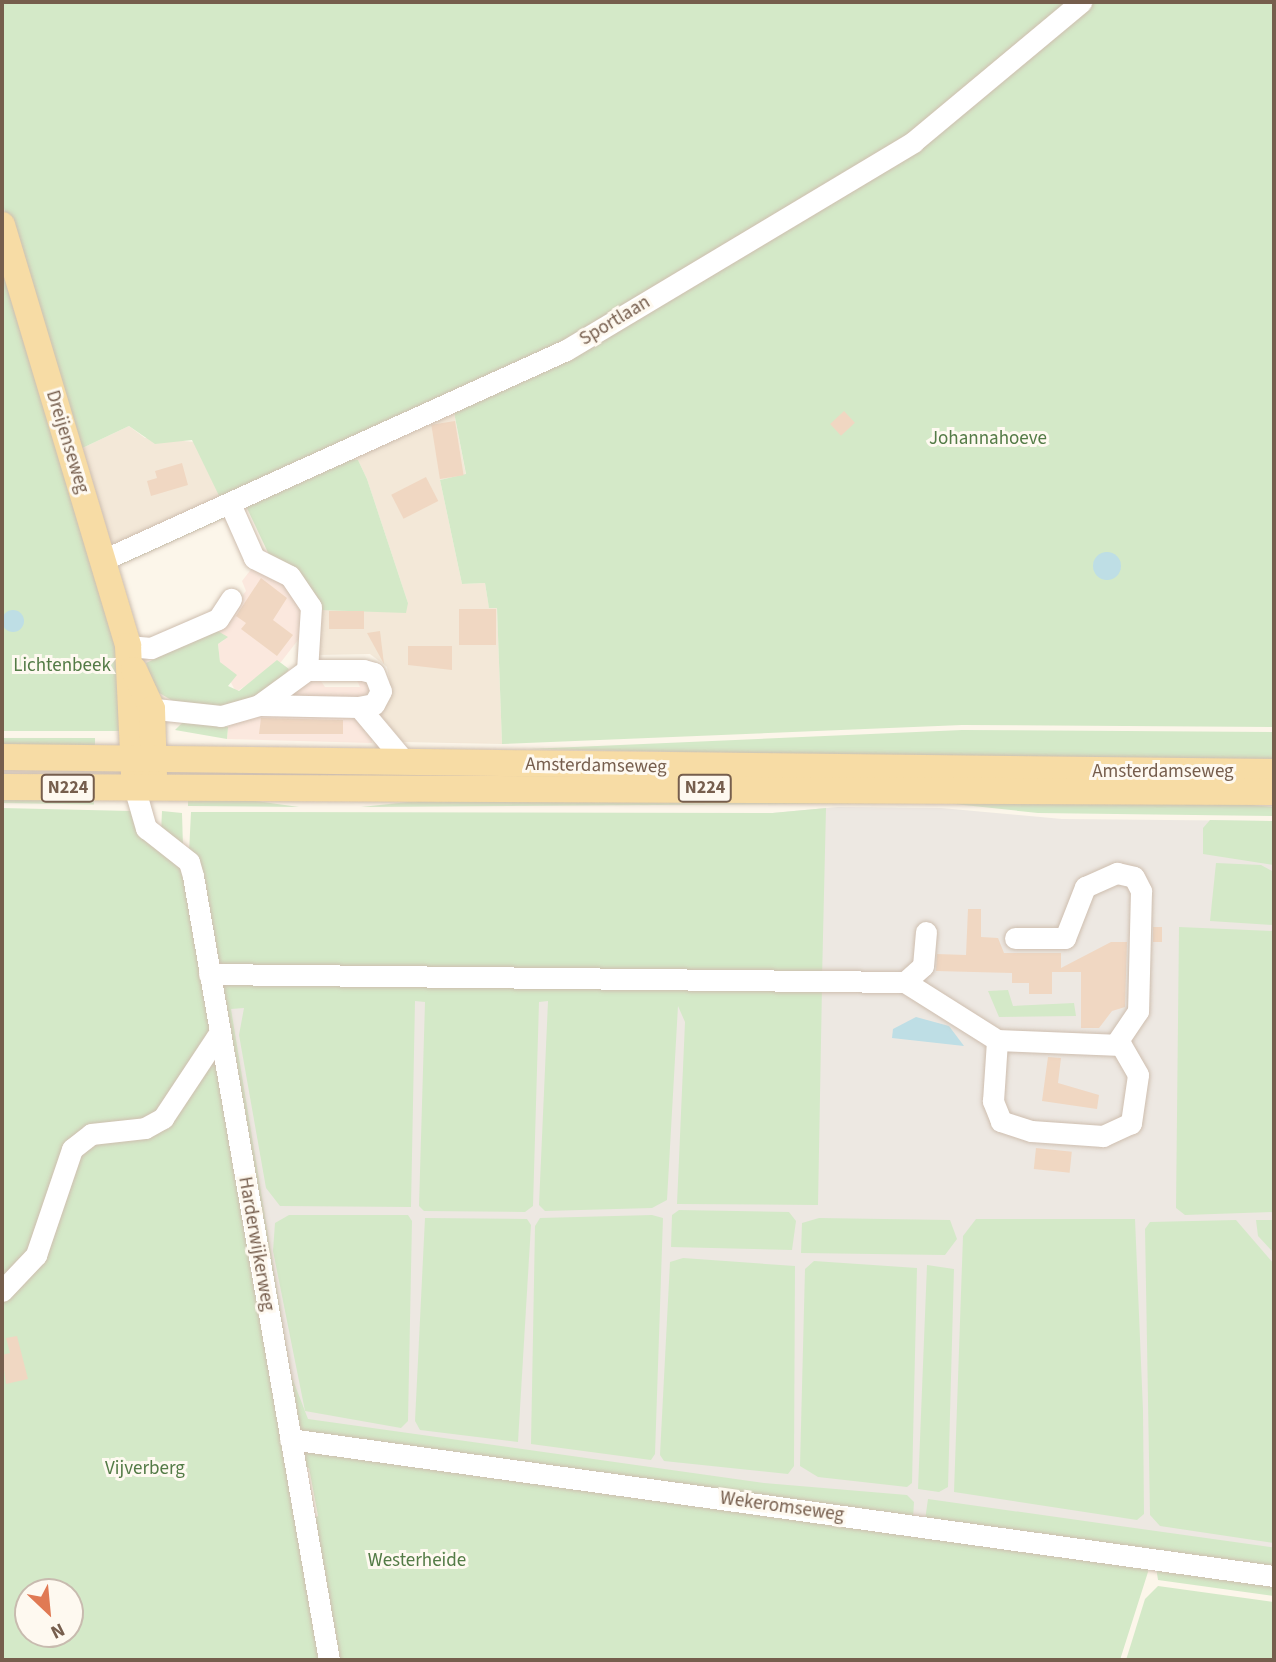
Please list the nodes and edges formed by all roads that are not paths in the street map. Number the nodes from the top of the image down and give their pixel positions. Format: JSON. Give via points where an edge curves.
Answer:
{"nodes":[{"id":1,"x":1081,"y":2,"type":"edge"},
{"id":2,"x":2,"y":225,"type":"edge"},
{"id":3,"x":231,"y":506,"type":"junction"},
{"id":4,"x":103,"y":560,"type":"junction"},
{"id":5,"x":232,"y":599,"type":"dead end"},
{"id":6,"x":129,"y":652,"type":"junction"},
{"id":7,"x":307,"y":670,"type":"junction"},
{"id":8,"x":259,"y":705,"type":"junction"},
{"id":9,"x":359,"y":707,"type":"junction"},
{"id":10,"x":141,"y":708,"type":"junction"},
{"id":11,"x":2,"y":757,"type":"edge"},
{"id":12,"x":143,"y":760,"type":"junction"},
{"id":13,"x":406,"y":763,"type":"junction"},
{"id":14,"x":1274,"y":772,"type":"edge"},
{"id":15,"x":2,"y":786,"type":"edge"},
{"id":16,"x":144,"y":790,"type":"junction"},
{"id":17,"x":1274,"y":792,"type":"edge"},
{"id":18,"x":926,"y":932,"type":"dead end"},
{"id":19,"x":1015,"y":938,"type":"dead end"},
{"id":20,"x":209,"y":974,"type":"junction"},
{"id":21,"x":905,"y":982,"type":"junction"},
{"id":22,"x":220,"y":1032,"type":"junction"},
{"id":23,"x":997,"y":1040,"type":"junction"},
{"id":24,"x":1116,"y":1044,"type":"junction"},
{"id":25,"x":2,"y":1292,"type":"edge"},
{"id":26,"x":290,"y":1439,"type":"junction"},
{"id":27,"x":1274,"y":1576,"type":"edge"},
{"id":28,"x":329,"y":1660,"type":"edge"}],
"edges":[{"from":1,"to":3,"type":"street","name":"Sportlaan","via":[[941,121],[841,188],[548,359]]},
{"from":2,"to":4,"type":"main road","name":"Dreijenseweg"},
{"from":3,"to":4,"type":"street","name":"Sportlaan"},
{"from":3,"to":7,"type":"street","via":[[254,558],[290,576],[312,607]]},
{"from":4,"to":6,"type":"main road","name":"Dreijenseweg"},
{"from":5,"to":6,"type":"street","via":[[218,619],[151,648]]},
{"from":6,"to":10,"type":"main road","name":"Dreijenseweg"},
{"from":7,"to":8,"type":"street"},
{"from":7,"to":9,"type":"street","via":[[374,673],[378,698]]},
{"from":8,"to":9,"type":"street"},
{"from":8,"to":10,"type":"street","via":[[221,716]]},
{"from":9,"to":13,"type":"street"},
{"from":10,"to":12,"type":"main road","name":"Dreijenseweg"},
{"from":11,"to":12,"type":"main road","name":"Amsterdamseweg","number":"N224"},
{"from":12,"to":13,"type":"main road","name":"Amsterdamseweg","number":"N224"},
{"from":12,"to":16,"type":"main road","name":"Dreijenseweg"},
{"from":13,"to":14,"type":"main road","name":"Amsterdamseweg","number":"N224"},
{"from":15,"to":16,"type":"main road","name":"Amsterdamseweg","number":"N224"},
{"from":16,"to":17,"type":"main road","name":"Amsterdamseweg","number":"N224"},
{"from":16,"to":20,"type":"street","name":"Harderwijkerweg","via":[[146,828],[189,862]]},
{"from":18,"to":21,"type":"street","via":[[923,966]]},
{"from":19,"to":24,"type":"street","via":[[1065,938],[1072,907],[1085,887],[1117,873],[1134,877],[1140,891],[1138,1011]]},
{"from":20,"to":21,"type":"street"},
{"from":20,"to":22,"type":"street","name":"Harderwijkerweg"},
{"from":21,"to":23,"type":"street"},
{"from":22,"to":25,"type":"street","via":[[163,1118],[145,1128],[91,1133],[72,1149],[36,1255]]},
{"from":22,"to":26,"type":"street","name":"Harderwijkerweg"},
{"from":23,"to":24,"type":"street"},
{"from":23,"to":24,"type":"street","via":[[993,1101],[1001,1121],[1031,1131],[1103,1136],[1131,1123],[1139,1102],[1135,1065]]},
{"from":26,"to":27,"type":"street","name":"Wekeromseweg"},
{"from":26,"to":28,"type":"street","name":"Harderwijkerweg"}]}
